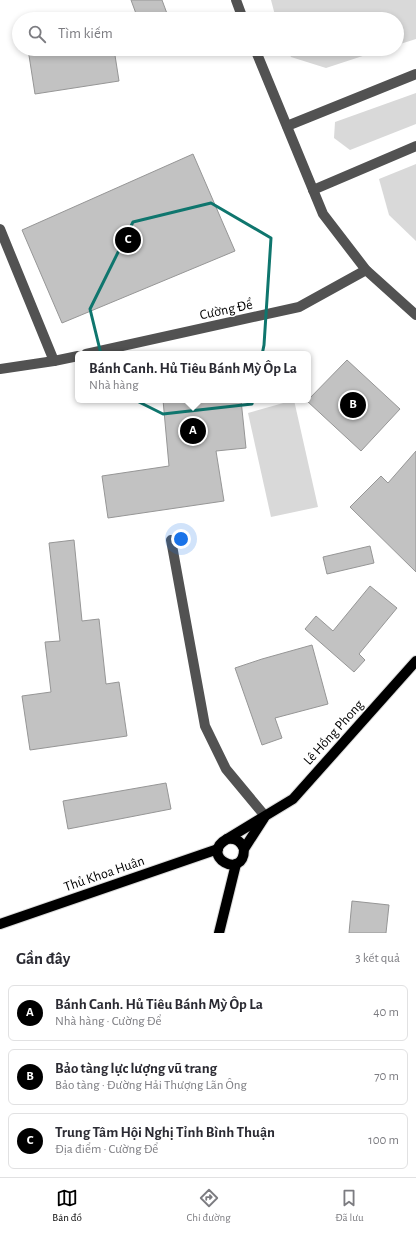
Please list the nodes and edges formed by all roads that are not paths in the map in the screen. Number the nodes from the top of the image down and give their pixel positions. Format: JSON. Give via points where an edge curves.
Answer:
{"nodes":[{"id":1,"x":236,"y":0,"type":"edge"},
{"id":2,"x":240,"y":12,"type":"edge"},
{"id":3,"x":258,"y":56,"type":"edge"},
{"id":4,"x":416,"y":74,"type":"edge"},
{"id":5,"x":287,"y":126,"type":"junction"},
{"id":6,"x":416,"y":146,"type":"edge"},
{"id":7,"x":313,"y":190,"type":"junction"},
{"id":8,"x":0,"y":229,"type":"edge"},
{"id":9,"x":366,"y":270,"type":"junction"},
{"id":10,"x":416,"y":315,"type":"edge"},
{"id":11,"x":100,"y":351,"type":"edge"},
{"id":12,"x":75,"y":357,"type":"edge"},
{"id":13,"x":54,"y":361,"type":"junction"},
{"id":14,"x":0,"y":369,"type":"edge"},
{"id":15,"x":171,"y":540,"type":"dead end"},
{"id":16,"x":416,"y":660,"type":"edge"},
{"id":17,"x":265,"y":816,"type":"junction"},
{"id":18,"x":227,"y":839,"type":"junction"},
{"id":19,"x":218,"y":849,"type":"junction"},
{"id":20,"x":244,"y":849,"type":"junction"},
{"id":21,"x":236,"y":864,"type":"junction"},
{"id":22,"x":0,"y":924,"type":"edge"},
{"id":23,"x":219,"y":933,"type":"edge"}],
"edges":[{"from":1,"to":2,"type":"street"},
{"from":3,"to":5,"type":"street"},
{"from":4,"to":5,"type":"street"},
{"from":5,"to":7,"type":"street"},
{"from":6,"to":7,"type":"street"},
{"from":7,"to":9,"type":"street","via":[[323,214]]},
{"from":8,"to":13,"type":"street"},
{"from":9,"to":10,"type":"street"},
{"from":9,"to":11,"type":"street","name":"Cường Để","via":[[299,307]]},
{"from":12,"to":13,"type":"street"},
{"from":13,"to":14,"type":"street"},
{"from":15,"to":17,"type":"street","via":[[205,726],[226,769]]},
{"from":16,"to":17,"type":"main road","name":"Lê Hồng Phong","via":[[293,799]]},
{"from":17,"to":18,"type":"main road","name":"Lê Hồng Phong"},
{"from":17,"to":20,"type":"main road","name":"Lê Hồng Phong"},
{"from":18,"to":19,"type":"main road"},
{"from":18,"to":20,"type":"main road","via":[[240,842]]},
{"from":19,"to":21,"type":"main road","via":[[218,857],[224,863]]},
{"from":19,"to":22,"type":"main road","name":"Thủ Khoa Huân"},
{"from":20,"to":21,"type":"main road","via":[[243,858]]},
{"from":21,"to":23,"type":"main road"}]}
